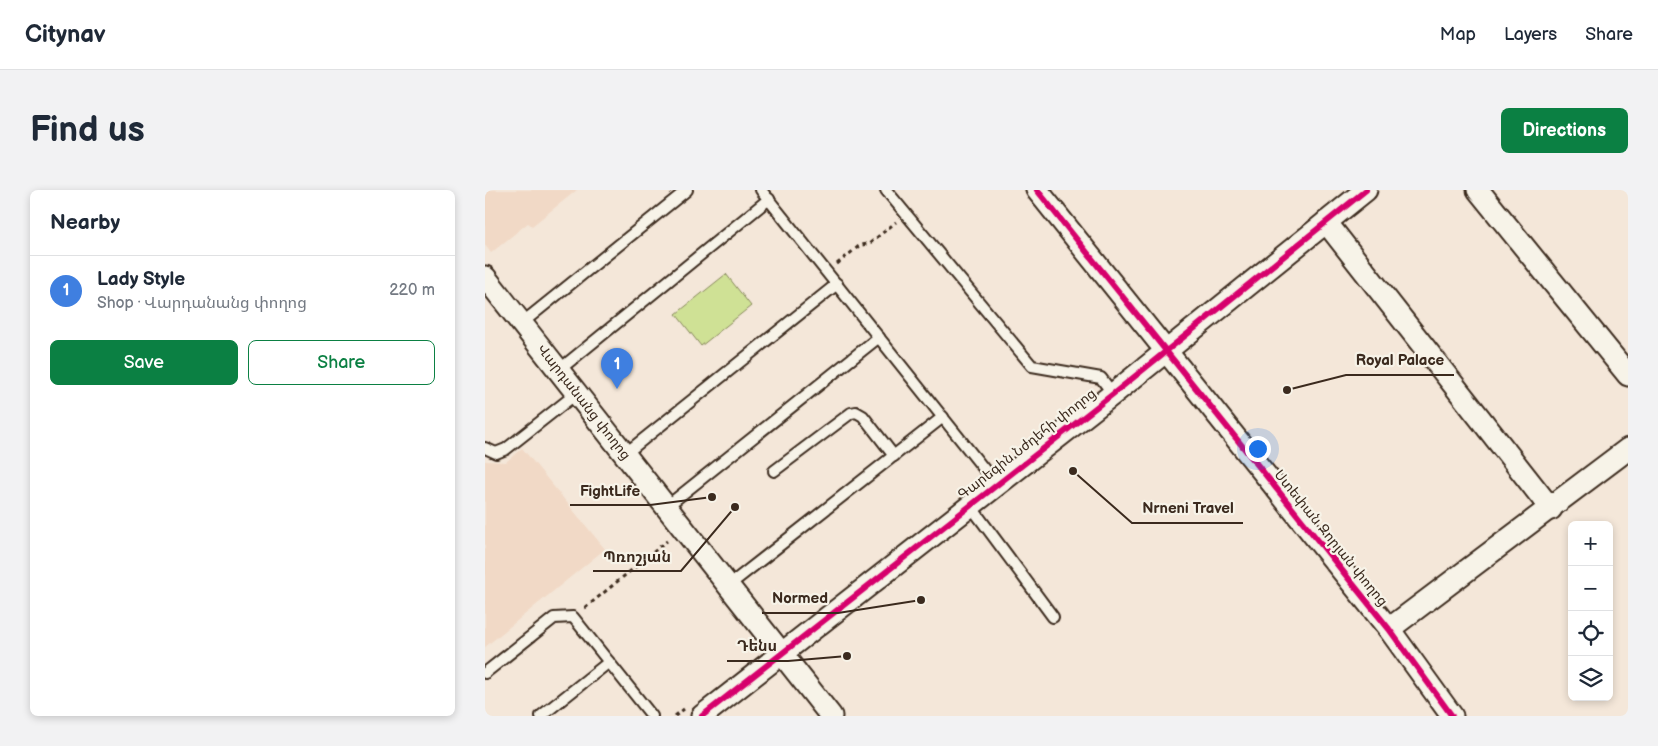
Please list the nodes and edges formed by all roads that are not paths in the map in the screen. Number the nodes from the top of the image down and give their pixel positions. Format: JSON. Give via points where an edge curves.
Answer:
{"nodes":[{"id":1,"x":687,"y":190,"type":"edge"},
{"id":2,"x":761,"y":190,"type":"edge"},
{"id":3,"x":887,"y":190,"type":"edge"},
{"id":4,"x":1037,"y":190,"type":"edge"},
{"id":5,"x":1366,"y":190,"type":"edge"},
{"id":6,"x":1478,"y":190,"type":"edge"},
{"id":7,"x":769,"y":200,"type":"junction"},
{"id":8,"x":1326,"y":222,"type":"junction"},
{"id":9,"x":485,"y":277,"type":"edge"},
{"id":10,"x":837,"y":284,"type":"junction"},
{"id":11,"x":522,"y":323,"type":"junction"},
{"id":12,"x":879,"y":337,"type":"junction"},
{"id":13,"x":1165,"y":352,"type":"junction"},
{"id":14,"x":559,"y":370,"type":"junction"},
{"id":15,"x":1628,"y":375,"type":"edge"},
{"id":16,"x":577,"y":393,"type":"junction"},
{"id":17,"x":1113,"y":394,"type":"junction"},
{"id":18,"x":943,"y":417,"type":"junction"},
{"id":19,"x":485,"y":448,"type":"edge"},
{"id":20,"x":1628,"y":450,"type":"edge"},
{"id":21,"x":625,"y":454,"type":"junction"},
{"id":22,"x":894,"y":456,"type":"junction"},
{"id":23,"x":774,"y":471,"type":"dead end"},
{"id":24,"x":996,"y":484,"type":"junction"},
{"id":25,"x":970,"y":504,"type":"junction"},
{"id":26,"x":666,"y":506,"type":"junction"},
{"id":27,"x":1551,"y":509,"type":"junction"},
{"id":28,"x":728,"y":586,"type":"junction"},
{"id":29,"x":1053,"y":617,"type":"dead end"},
{"id":30,"x":1389,"y":629,"type":"junction"},
{"id":31,"x":781,"y":653,"type":"junction"},
{"id":32,"x":609,"y":662,"type":"junction"},
{"id":33,"x":485,"y":673,"type":"edge"},
{"id":34,"x":541,"y":716,"type":"edge"},
{"id":35,"x":652,"y":716,"type":"edge"},
{"id":36,"x":702,"y":716,"type":"edge"},
{"id":37,"x":831,"y":716,"type":"edge"},
{"id":38,"x":1453,"y":716,"type":"edge"}],
"edges":[{"from":1,"to":11,"type":"lane"},
{"from":2,"to":7,"type":"lane"},
{"from":3,"to":17,"type":"lane","via":[[1032,366],[1101,378]]},
{"from":4,"to":13,"type":"street","name":"Ստեփան Զորյան փողոց"},
{"from":5,"to":8,"type":"street","name":"Գարեգին Նժդեհի փողոց"},
{"from":6,"to":15,"type":"street"},
{"from":7,"to":10,"type":"lane"},
{"from":7,"to":14,"type":"lane"},
{"from":8,"to":13,"type":"street","name":"Գարեգին Նժդեհի փողոց"},
{"from":8,"to":27,"type":"street"},
{"from":9,"to":11,"type":"street","name":"Վարդանանց փողոց"},
{"from":10,"to":12,"type":"lane"},
{"from":10,"to":21,"type":"lane"},
{"from":11,"to":14,"type":"street","name":"Վարդանանց փողոց"},
{"from":12,"to":18,"type":"lane"},
{"from":12,"to":26,"type":"lane"},
{"from":13,"to":17,"type":"street","name":"Գարեգին Նժդեհի փողոց"},
{"from":13,"to":30,"type":"street","name":"Ստեփան Զորյան փողոց"},
{"from":14,"to":16,"type":"street","name":"Վարդանանց փողոց"},
{"from":16,"to":19,"type":"lane","via":[[506,449],[496,453]]},
{"from":16,"to":21,"type":"street","name":"Վարդանանց փողոց"},
{"from":17,"to":24,"type":"street","name":"Գարեգին Նժդեհի փողոց"},
{"from":18,"to":22,"type":"lane"},
{"from":18,"to":24,"type":"lane"},
{"from":20,"to":27,"type":"street"},
{"from":21,"to":26,"type":"street","name":"Վարդանանց փողոց"},
{"from":22,"to":23,"type":"lane","via":[[857,412],[851,413]]},
{"from":22,"to":28,"type":"lane"},
{"from":24,"to":25,"type":"street","name":"Գարեգին Նժդեհի փողոց"},
{"from":25,"to":29,"type":"lane"},
{"from":25,"to":31,"type":"street","name":"Գարեգին Նժդեհի փողոց"},
{"from":26,"to":28,"type":"street","name":"Վարդանանց փողոց"},
{"from":27,"to":30,"type":"street"},
{"from":28,"to":31,"type":"street","name":"Վարդանանց փողոց"},
{"from":30,"to":38,"type":"street","name":"Ստեփան Զորյան փողոց"},
{"from":31,"to":36,"type":"street","name":"Գարեգին Նժդեհի փողոց"},
{"from":31,"to":37,"type":"street","name":"Վարդանանց փողոց"},
{"from":32,"to":33,"type":"lane","via":[[573,617],[554,618]]},
{"from":32,"to":34,"type":"lane"},
{"from":32,"to":35,"type":"lane"}]}
